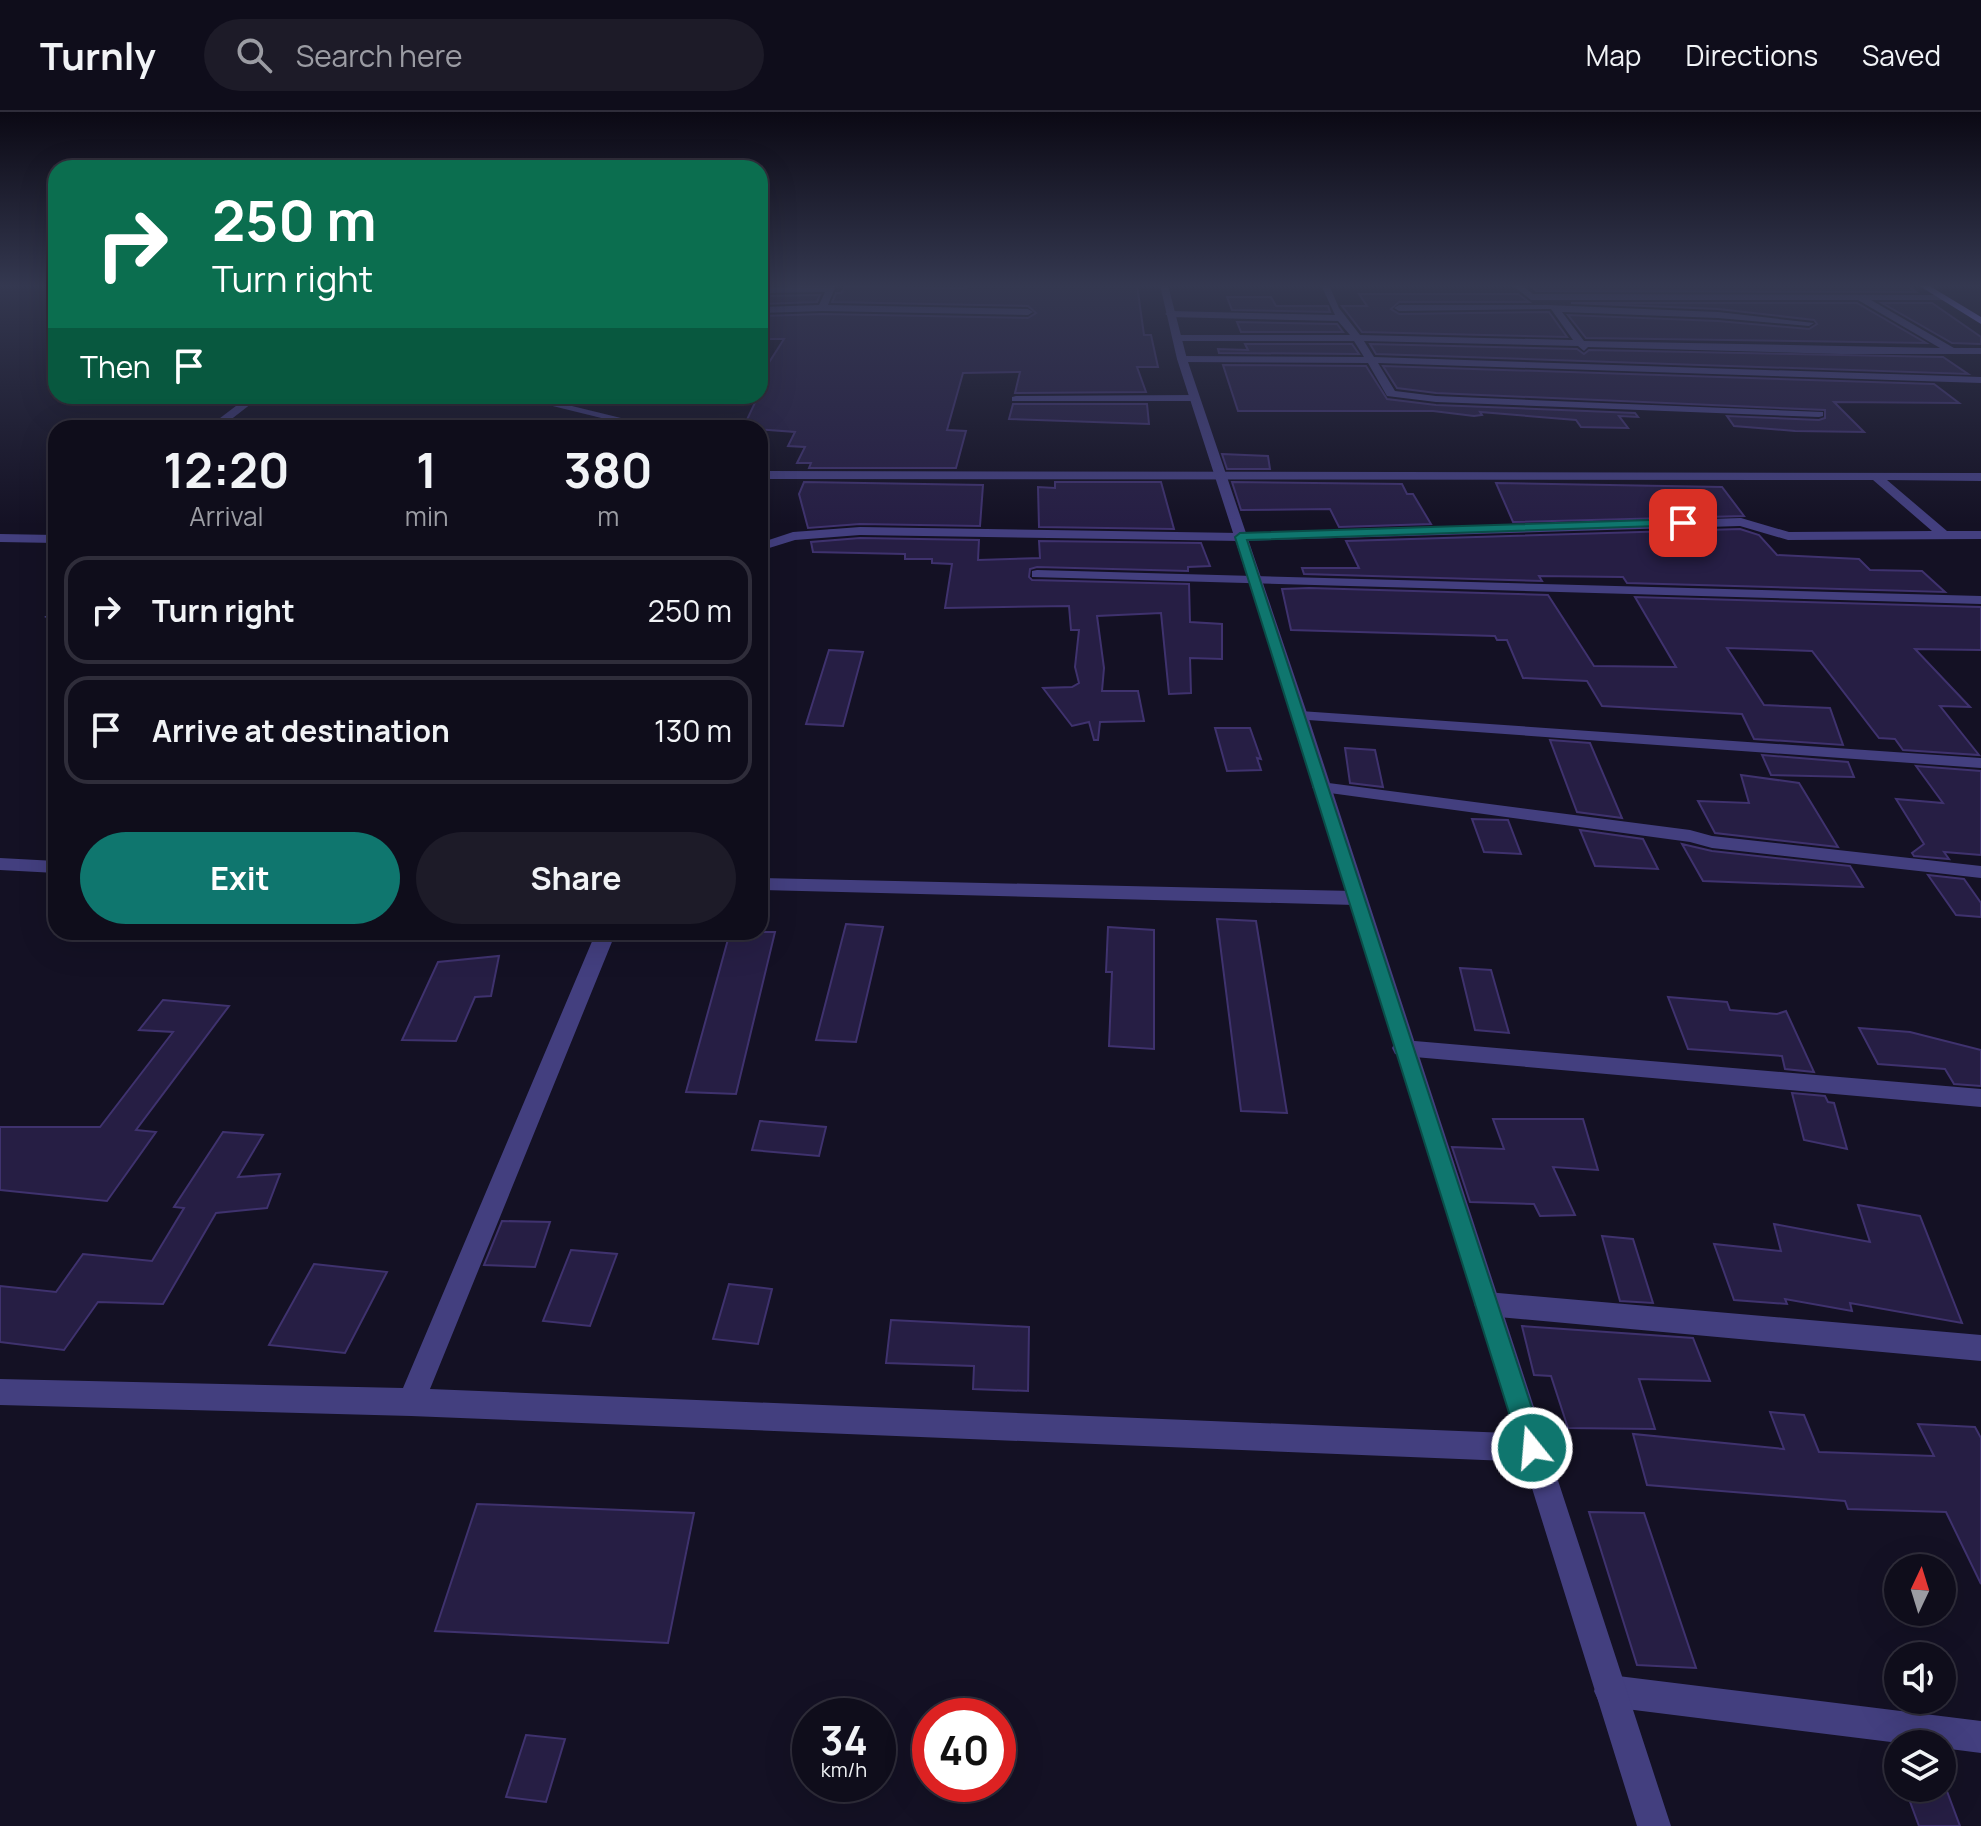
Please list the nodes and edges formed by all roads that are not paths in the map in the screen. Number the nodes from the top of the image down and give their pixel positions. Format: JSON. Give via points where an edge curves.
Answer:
{"nodes":[{"id":1,"x":1185,"y":365,"type":"edge"},
{"id":2,"x":1374,"y":365,"type":"edge"},
{"id":3,"x":1533,"y":365,"type":"edge"},
{"id":4,"x":1598,"y":367,"type":"joint"},
{"id":5,"x":1981,"y":380,"type":"edge"},
{"id":6,"x":1195,"y":398,"type":"junction"},
{"id":7,"x":1016,"y":399,"type":"dead end"},
{"id":8,"x":245,"y":404,"type":"edge"},
{"id":9,"x":552,"y":404,"type":"edge"},
{"id":10,"x":1819,"y":414,"type":"dead end"},
{"id":11,"x":224,"y":420,"type":"edge"},
{"id":12,"x":621,"y":420,"type":"edge"},
{"id":13,"x":1219,"y":474,"type":"junction"},
{"id":14,"x":768,"y":475,"type":"edge"},
{"id":15,"x":1875,"y":476,"type":"junction"},
{"id":16,"x":1981,"y":477,"type":"edge"},
{"id":17,"x":1944,"y":535,"type":"junction"},
{"id":18,"x":1981,"y":535,"type":"edge"},
{"id":19,"x":1240,"y":537,"type":"junction"},
{"id":20,"x":0,"y":538,"type":"edge"},
{"id":21,"x":48,"y":539,"type":"edge"},
{"id":22,"x":768,"y":544,"type":"edge"},
{"id":23,"x":1037,"y":574,"type":"dead end"},
{"id":24,"x":1253,"y":580,"type":"junction"},
{"id":25,"x":1981,"y":600,"type":"edge"},
{"id":26,"x":1300,"y":716,"type":"junction"},
{"id":27,"x":1981,"y":763,"type":"edge"},
{"id":28,"x":1321,"y":787,"type":"junction"},
{"id":29,"x":0,"y":864,"type":"edge"},
{"id":30,"x":48,"y":867,"type":"edge"},
{"id":31,"x":1981,"y":872,"type":"edge"},
{"id":32,"x":768,"y":884,"type":"edge"},
{"id":33,"x":1355,"y":898,"type":"junction"},
{"id":34,"x":603,"y":940,"type":"edge"},
{"id":35,"x":1403,"y":1048,"type":"junction"},
{"id":36,"x":1981,"y":1098,"type":"edge"},
{"id":37,"x":1487,"y":1304,"type":"junction"},
{"id":38,"x":1981,"y":1348,"type":"edge"},
{"id":39,"x":0,"y":1392,"type":"edge"},
{"id":40,"x":411,"y":1402,"type":"junction"},
{"id":41,"x":1532,"y":1448,"type":"junction"},
{"id":42,"x":1610,"y":1691,"type":"junction"},
{"id":43,"x":1981,"y":1737,"type":"edge"},
{"id":44,"x":1654,"y":1826,"type":"edge"}],
"edges":[{"from":1,"to":6,"type":"street"},
{"from":2,"to":10,"type":"street","via":[[1391,394],[1436,399]]},
{"from":3,"to":4,"type":"street"},
{"from":4,"to":5,"type":"street"},
{"from":6,"to":7,"type":"street"},
{"from":6,"to":13,"type":"street"},
{"from":8,"to":11,"type":"street"},
{"from":9,"to":12,"type":"street"},
{"from":13,"to":14,"type":"street"},
{"from":13,"to":15,"type":"street"},
{"from":13,"to":19,"type":"street"},
{"from":15,"to":16,"type":"street"},
{"from":15,"to":17,"type":"street"},
{"from":17,"to":18,"type":"street"},
{"from":17,"to":19,"type":"street","via":[[1788,536],[1741,522]]},
{"from":19,"to":22,"type":"street","via":[[860,531],[793,536]]},
{"from":19,"to":24,"type":"street"},
{"from":20,"to":21,"type":"street"},
{"from":23,"to":24,"type":"street"},
{"from":24,"to":25,"type":"street"},
{"from":24,"to":26,"type":"street"},
{"from":26,"to":27,"type":"street"},
{"from":26,"to":28,"type":"street"},
{"from":28,"to":31,"type":"street","via":[[1712,842]]},
{"from":28,"to":33,"type":"street"},
{"from":29,"to":30,"type":"street"},
{"from":32,"to":33,"type":"street"},
{"from":33,"to":35,"type":"street"},
{"from":34,"to":40,"type":"street"},
{"from":35,"to":36,"type":"street"},
{"from":35,"to":37,"type":"street"},
{"from":37,"to":38,"type":"street"},
{"from":37,"to":41,"type":"street"},
{"from":39,"to":40,"type":"street"},
{"from":40,"to":41,"type":"street"},
{"from":41,"to":42,"type":"street"},
{"from":42,"to":43,"type":"street"},
{"from":42,"to":44,"type":"street"}]}
